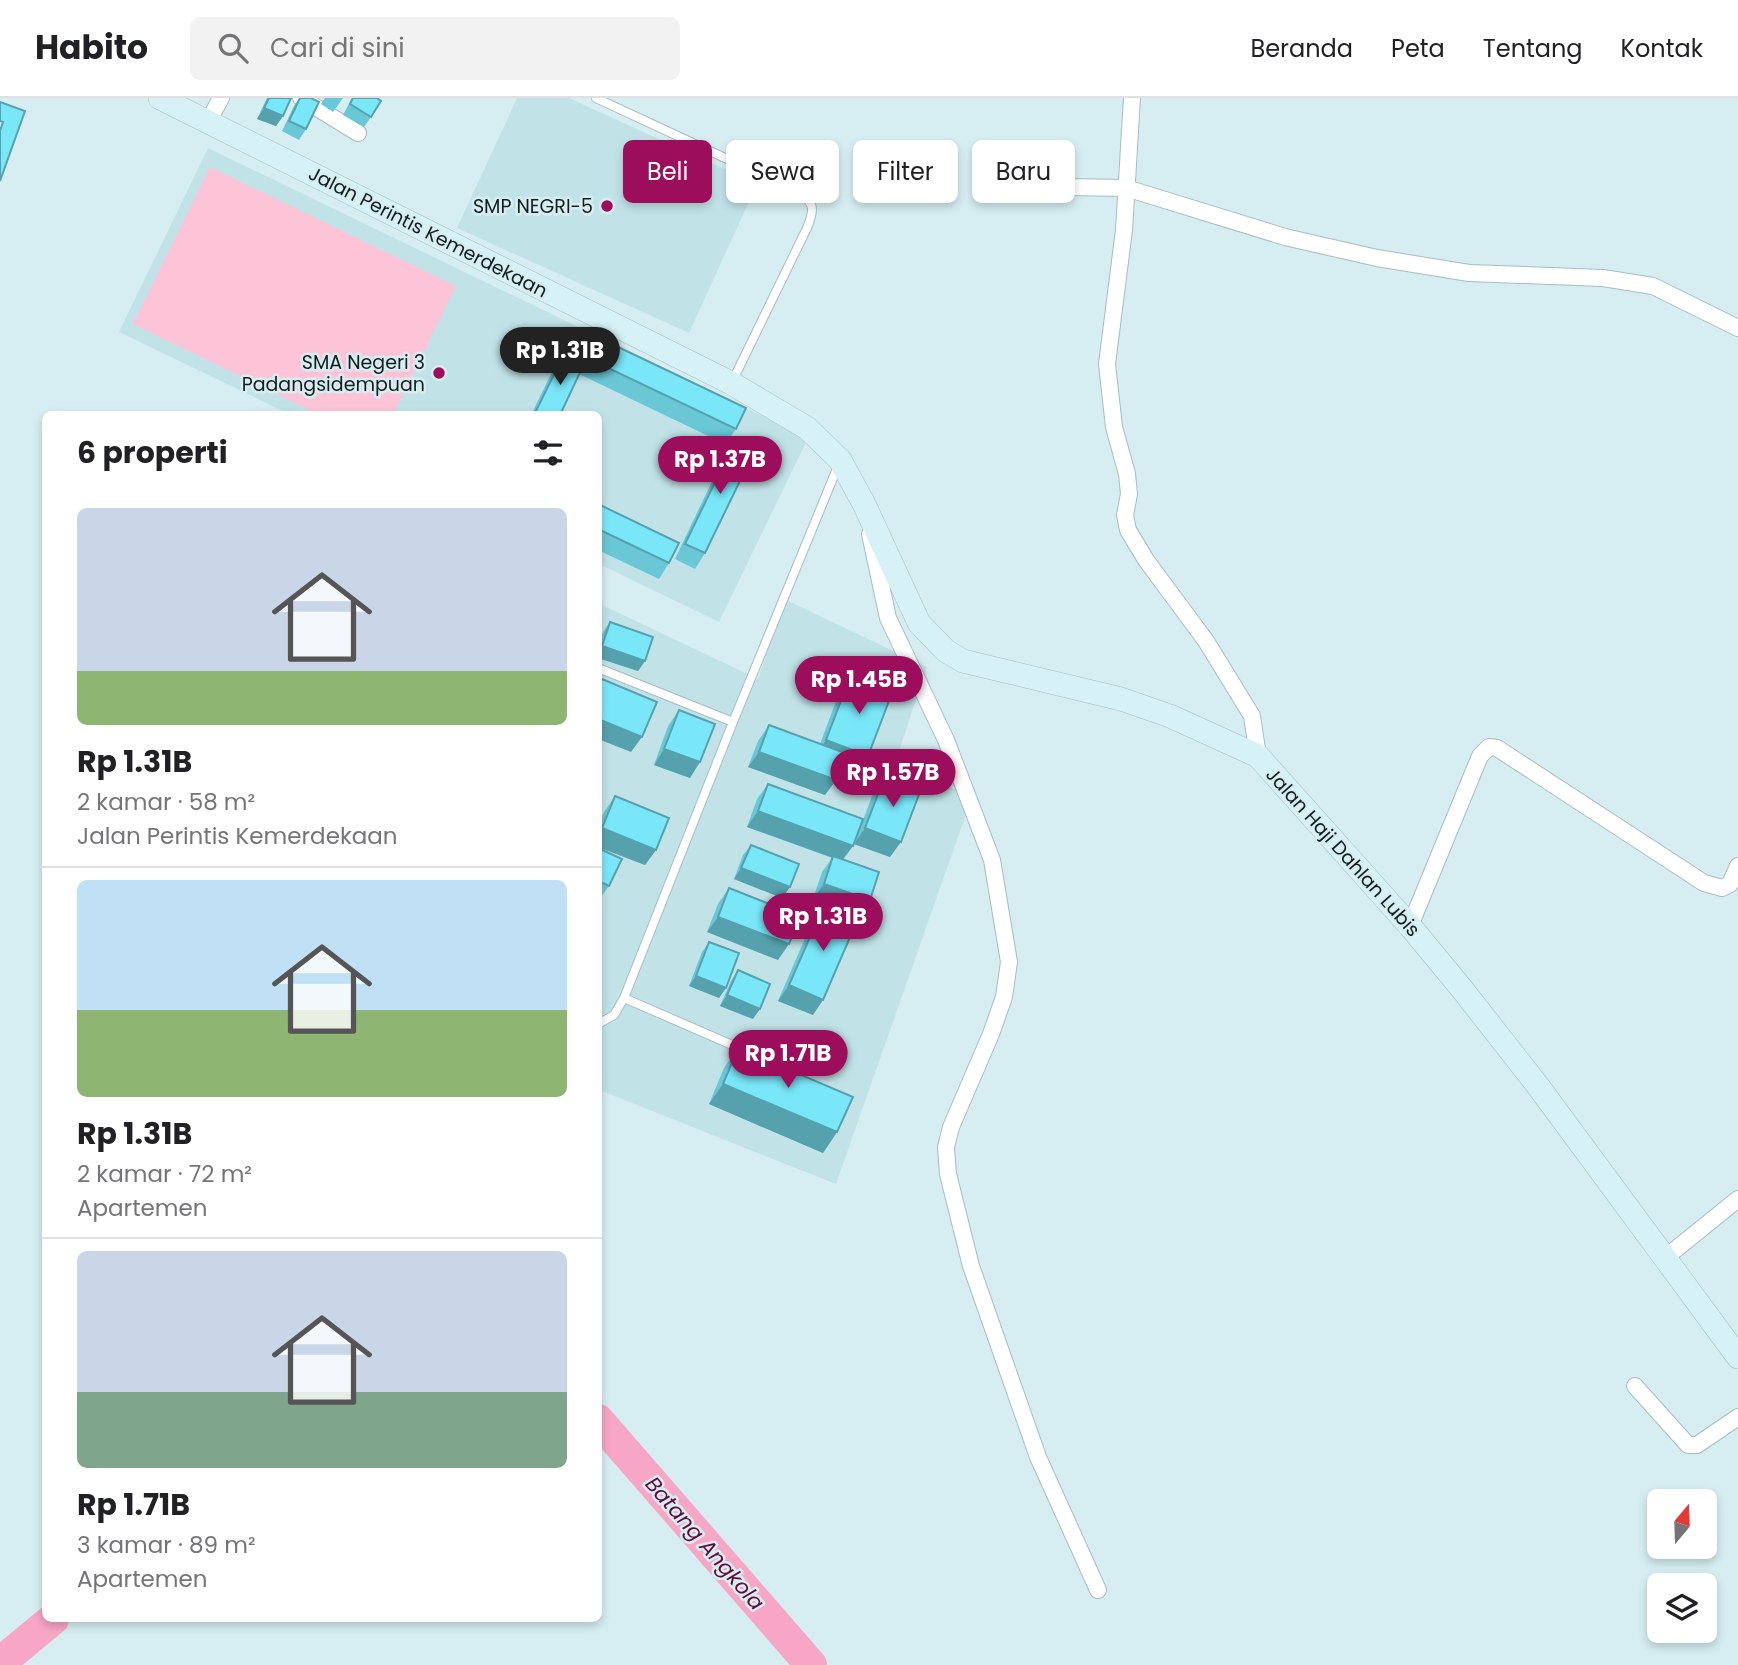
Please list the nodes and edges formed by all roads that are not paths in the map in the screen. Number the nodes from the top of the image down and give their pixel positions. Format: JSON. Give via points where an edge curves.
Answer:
{"nodes":[{"id":1,"x":160,"y":98,"type":"edge"},
{"id":2,"x":221,"y":98,"type":"edge"},
{"id":3,"x":300,"y":98,"type":"edge"},
{"id":4,"x":596,"y":98,"type":"edge"},
{"id":5,"x":1132,"y":98,"type":"edge"},
{"id":6,"x":208,"y":122,"type":"junction"},
{"id":7,"x":358,"y":133,"type":"dead end"},
{"id":8,"x":1075,"y":187,"type":"edge"},
{"id":9,"x":1126,"y":188,"type":"junction"},
{"id":10,"x":1738,"y":328,"type":"edge"},
{"id":11,"x":731,"y":383,"type":"junction"},
{"id":12,"x":807,"y":428,"type":"joint"},
{"id":13,"x":840,"y":460,"type":"junction"},
{"id":14,"x":864,"y":504,"type":"junction"},
{"id":15,"x":602,"y":670,"type":"edge"},
{"id":16,"x":733,"y":722,"type":"junction"},
{"id":17,"x":1258,"y":756,"type":"junction"},
{"id":18,"x":1738,"y":866,"type":"edge"},
{"id":19,"x":1409,"y":926,"type":"junction"},
{"id":20,"x":624,"y":999,"type":"junction"},
{"id":21,"x":602,"y":1022,"type":"edge"},
{"id":22,"x":796,"y":1073,"type":"edge"},
{"id":23,"x":1738,"y":1199,"type":"edge"},
{"id":24,"x":1665,"y":1258,"type":"junction"},
{"id":25,"x":1738,"y":1357,"type":"edge"},
{"id":26,"x":1635,"y":1386,"type":"dead end"},
{"id":27,"x":1738,"y":1417,"type":"edge"},
{"id":28,"x":1098,"y":1590,"type":"dead end"}],
"edges":[{"from":1,"to":6,"type":"street","name":"Jalan Perintis Kemerdekaan"},
{"from":2,"to":6,"type":"street"},
{"from":3,"to":7,"type":"street"},
{"from":4,"to":11,"type":"lane","via":[[796,191],[812,206],[807,228]]},
{"from":5,"to":9,"type":"street"},
{"from":6,"to":11,"type":"street","name":"Jalan Perintis Kemerdekaan"},
{"from":8,"to":9,"type":"street"},
{"from":9,"to":10,"type":"street","via":[[1285,237],[1377,258],[1469,273],[1603,278],[1653,286]]},
{"from":9,"to":17,"type":"street","via":[[1107,364],[1114,427],[1127,474],[1128,530],[1252,716]]},
{"from":11,"to":12,"type":"street","name":"Jalan Perintis Kemerdekaan"},
{"from":12,"to":13,"type":"street","name":"Jalan Haji Dahlan Lubis"},
{"from":13,"to":14,"type":"street","name":"Jalan Haji Dahlan Lubis"},
{"from":13,"to":16,"type":"lane"},
{"from":14,"to":17,"type":"street","name":"Jalan Haji Dahlan Lubis","via":[[919,623],[946,651],[963,661],[1121,699]]},
{"from":14,"to":28,"type":"street","via":[[888,618],[946,740],[992,860],[1009,962],[1004,997],[991,1034],[951,1127],[947,1174],[971,1266],[1038,1457]]},
{"from":15,"to":16,"type":"lane"},
{"from":16,"to":20,"type":"lane"},
{"from":17,"to":19,"type":"street","name":"Jalan Haji Dahlan Lubis"},
{"from":18,"to":19,"type":"street","via":[[1730,884],[1722,888],[1704,883],[1489,747],[1480,757]]},
{"from":19,"to":24,"type":"street","name":"Jalan Haji Dahlan Lubis","via":[[1538,1086]]},
{"from":20,"to":21,"type":"lane","via":[[614,1015]]},
{"from":20,"to":22,"type":"lane"},
{"from":23,"to":24,"type":"street"},
{"from":24,"to":25,"type":"street","name":"Jalan Haji Dahlan Lubis"},
{"from":26,"to":27,"type":"street","via":[[1688,1445],[1697,1445]]}]}
